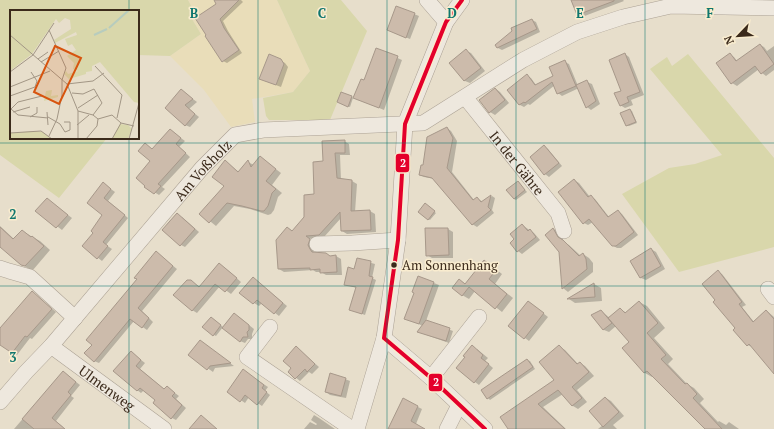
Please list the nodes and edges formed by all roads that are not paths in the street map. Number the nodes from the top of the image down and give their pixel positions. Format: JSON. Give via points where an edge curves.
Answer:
{"nodes":[{"id":1,"x":427,"y":0,"type":"edge"},
{"id":2,"x":462,"y":0,"type":"edge"},
{"id":3,"x":774,"y":8,"type":"edge"},
{"id":4,"x":446,"y":22,"type":"junction"},
{"id":5,"x":465,"y":98,"type":"junction"},
{"id":6,"x":405,"y":124,"type":"junction"},
{"id":7,"x":564,"y":231,"type":"dead end"},
{"id":8,"x":398,"y":240,"type":"junction"},
{"id":9,"x":317,"y":244,"type":"dead end"},
{"id":10,"x":0,"y":268,"type":"edge"},
{"id":11,"x":75,"y":318,"type":"junction"},
{"id":12,"x":479,"y":318,"type":"dead end"},
{"id":13,"x":270,"y":327,"type":"dead end"},
{"id":14,"x":384,"y":338,"type":"junction"},
{"id":15,"x":51,"y":346,"type":"junction"},
{"id":16,"x":431,"y":378,"type":"junction"},
{"id":17,"x":0,"y":402,"type":"edge"},
{"id":18,"x":459,"y":405,"type":"junction"},
{"id":19,"x":164,"y":429,"type":"edge"},
{"id":20,"x":352,"y":429,"type":"edge"},
{"id":21,"x":357,"y":429,"type":"edge"},
{"id":22,"x":447,"y":429,"type":"edge"},
{"id":23,"x":485,"y":429,"type":"edge"}],
"edges":[{"from":1,"to":4,"type":"street"},
{"from":2,"to":4,"type":"street"},
{"from":3,"to":5,"type":"street","via":[[671,6],[623,17],[577,32],[523,60]]},
{"from":4,"to":6,"type":"street"},
{"from":5,"to":6,"type":"street","via":[[423,123]]},
{"from":5,"to":7,"type":"street","name":"In der Gähre","via":[[558,213]]},
{"from":6,"to":8,"type":"street"},
{"from":6,"to":11,"type":"street","name":"Am Voßholz","via":[[264,130],[235,135],[202,168]]},
{"from":8,"to":9,"type":"street"},
{"from":8,"to":14,"type":"street"},
{"from":10,"to":11,"type":"street","via":[[30,277]]},
{"from":11,"to":15,"type":"street","name":"Am Voßholz"},
{"from":12,"to":16,"type":"street"},
{"from":13,"to":20,"type":"street","via":[[246,357]]},
{"from":14,"to":16,"type":"street"},
{"from":14,"to":21,"type":"street"},
{"from":15,"to":17,"type":"street","name":"Am Voßholz"},
{"from":15,"to":19,"type":"street","name":"Ulmenweg"},
{"from":16,"to":18,"type":"street"},
{"from":18,"to":22,"type":"street"},
{"from":18,"to":23,"type":"street"}]}
